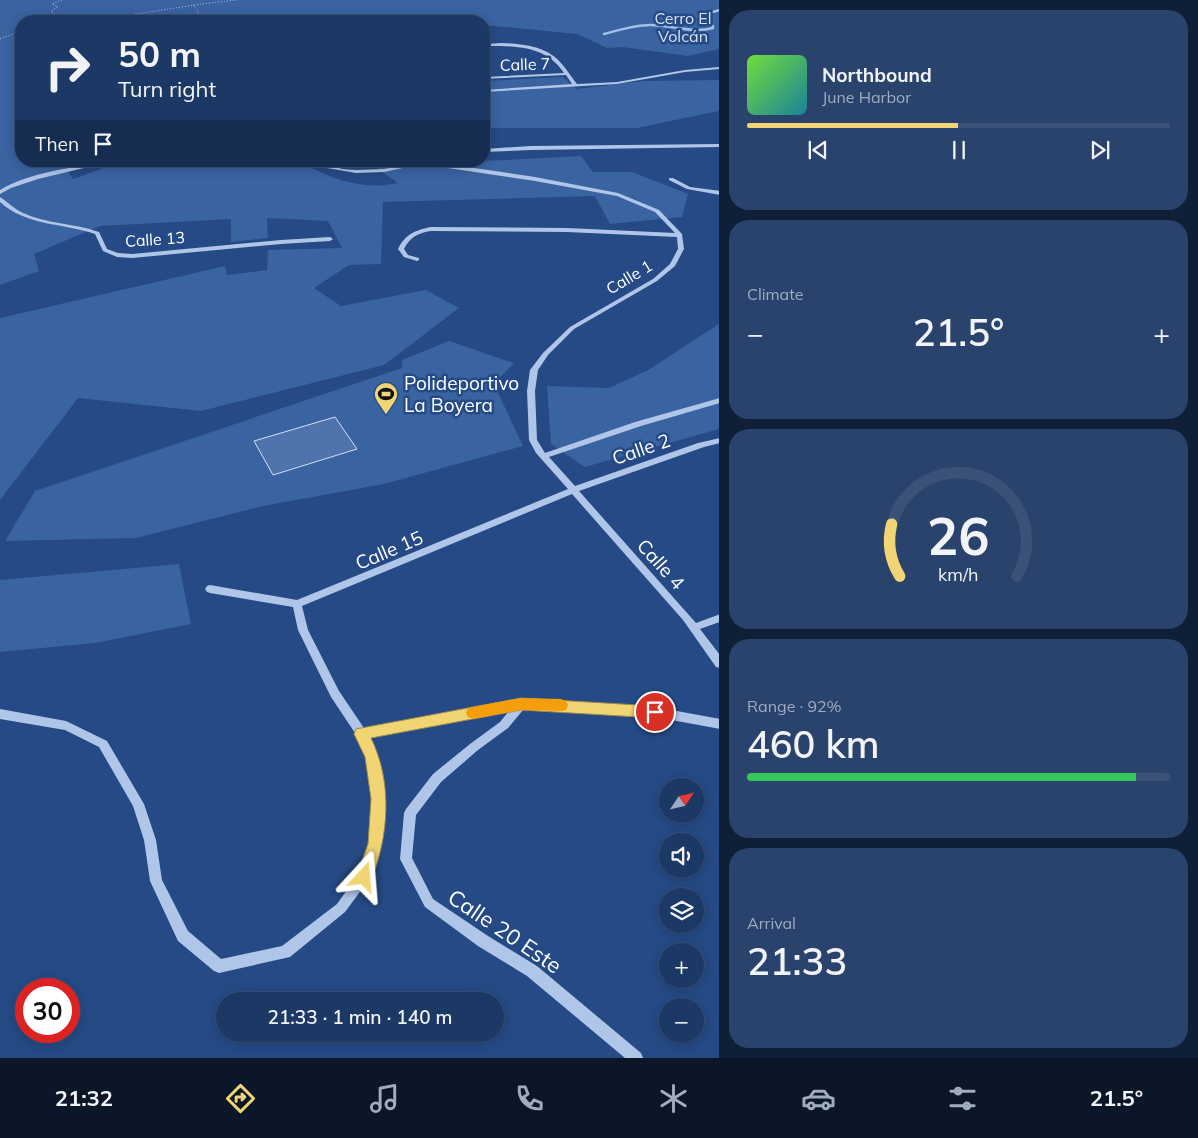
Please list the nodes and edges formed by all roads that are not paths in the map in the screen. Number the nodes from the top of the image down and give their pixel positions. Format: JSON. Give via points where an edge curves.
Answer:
{"nodes":[{"id":1,"x":490,"y":45,"type":"edge"},
{"id":2,"x":719,"y":68,"type":"edge"},
{"id":3,"x":566,"y":74,"type":"junction"},
{"id":4,"x":490,"y":78,"type":"edge"},
{"id":5,"x":575,"y":85,"type":"junction"},
{"id":6,"x":490,"y":91,"type":"edge"},
{"id":7,"x":719,"y":145,"type":"edge"},
{"id":8,"x":490,"y":151,"type":"edge"},
{"id":9,"x":85,"y":167,"type":"edge"},
{"id":10,"x":330,"y":167,"type":"edge"},
{"id":11,"x":395,"y":167,"type":"edge"},
{"id":12,"x":457,"y":167,"type":"edge"},
{"id":13,"x":671,"y":179,"type":"dead end"},
{"id":14,"x":0,"y":192,"type":"edge"},
{"id":15,"x":719,"y":193,"type":"edge"},
{"id":16,"x":0,"y":198,"type":"edge"},
{"id":17,"x":680,"y":235,"type":"junction"},
{"id":18,"x":330,"y":240,"type":"dead end"},
{"id":19,"x":417,"y":259,"type":"dead end"},
{"id":20,"x":719,"y":400,"type":"edge"},
{"id":21,"x":719,"y":440,"type":"edge"},
{"id":22,"x":544,"y":456,"type":"junction"},
{"id":23,"x":574,"y":490,"type":"junction"},
{"id":24,"x":210,"y":589,"type":"dead end"},
{"id":25,"x":297,"y":604,"type":"junction"},
{"id":26,"x":719,"y":618,"type":"edge"},
{"id":27,"x":694,"y":628,"type":"junction"},
{"id":28,"x":719,"y":664,"type":"edge"},
{"id":29,"x":521,"y":704,"type":"junction"},
{"id":30,"x":0,"y":714,"type":"edge"},
{"id":31,"x":719,"y":724,"type":"edge"},
{"id":32,"x":361,"y":734,"type":"junction"},
{"id":33,"x":636,"y":1058,"type":"edge"}],
"edges":[{"from":1,"to":3,"type":"street","name":"Calle 7","via":[[542,52],[557,61]]},
{"from":2,"to":5,"type":"street","via":[[686,70],[617,83]]},
{"from":3,"to":4,"type":"street","name":"Calle 7"},
{"from":3,"to":5,"type":"street","name":"Calle 7"},
{"from":5,"to":6,"type":"street"},
{"from":7,"to":8,"type":"street"},
{"from":9,"to":14,"type":"street","via":[[7,187]]},
{"from":10,"to":11,"type":"street","via":[[360,173]]},
{"from":12,"to":17,"type":"street","via":[[618,195],[657,211]]},
{"from":13,"to":15,"type":"street","via":[[689,188]]},
{"from":16,"to":18,"type":"street","name":"Calle 13","via":[[23,214],[97,233],[105,250],[118,255]]},
{"from":17,"to":19,"type":"street","via":[[431,229],[417,232],[404,242],[401,249],[406,256]]},
{"from":17,"to":22,"type":"street","name":"Calle 1","via":[[681,249],[672,265],[655,280],[572,328],[545,354],[534,370],[531,391],[533,440]]},
{"from":20,"to":22,"type":"street"},
{"from":21,"to":23,"type":"street","name":"Calle 2"},
{"from":22,"to":23,"type":"street","name":"Calle 1"},
{"from":23,"to":25,"type":"street","name":"Calle 15"},
{"from":23,"to":27,"type":"street","name":"Calle 4"},
{"from":24,"to":25,"type":"street"},
{"from":25,"to":32,"type":"street","via":[[303,630],[335,694]]},
{"from":26,"to":27,"type":"street"},
{"from":27,"to":28,"type":"street","name":"Calle 4"},
{"from":29,"to":31,"type":"street","via":[[655,712]]},
{"from":29,"to":32,"type":"street"},
{"from":29,"to":33,"type":"street","name":"Calle 20 Este","via":[[504,725],[437,778],[410,813],[406,859],[429,903],[532,971]]},
{"from":30,"to":32,"type":"street","via":[[66,726],[103,744],[138,804],[150,840],[156,881],[183,936],[219,966],[284,952],[341,908],[364,877],[376,844],[378,787],[372,757]]}]}
